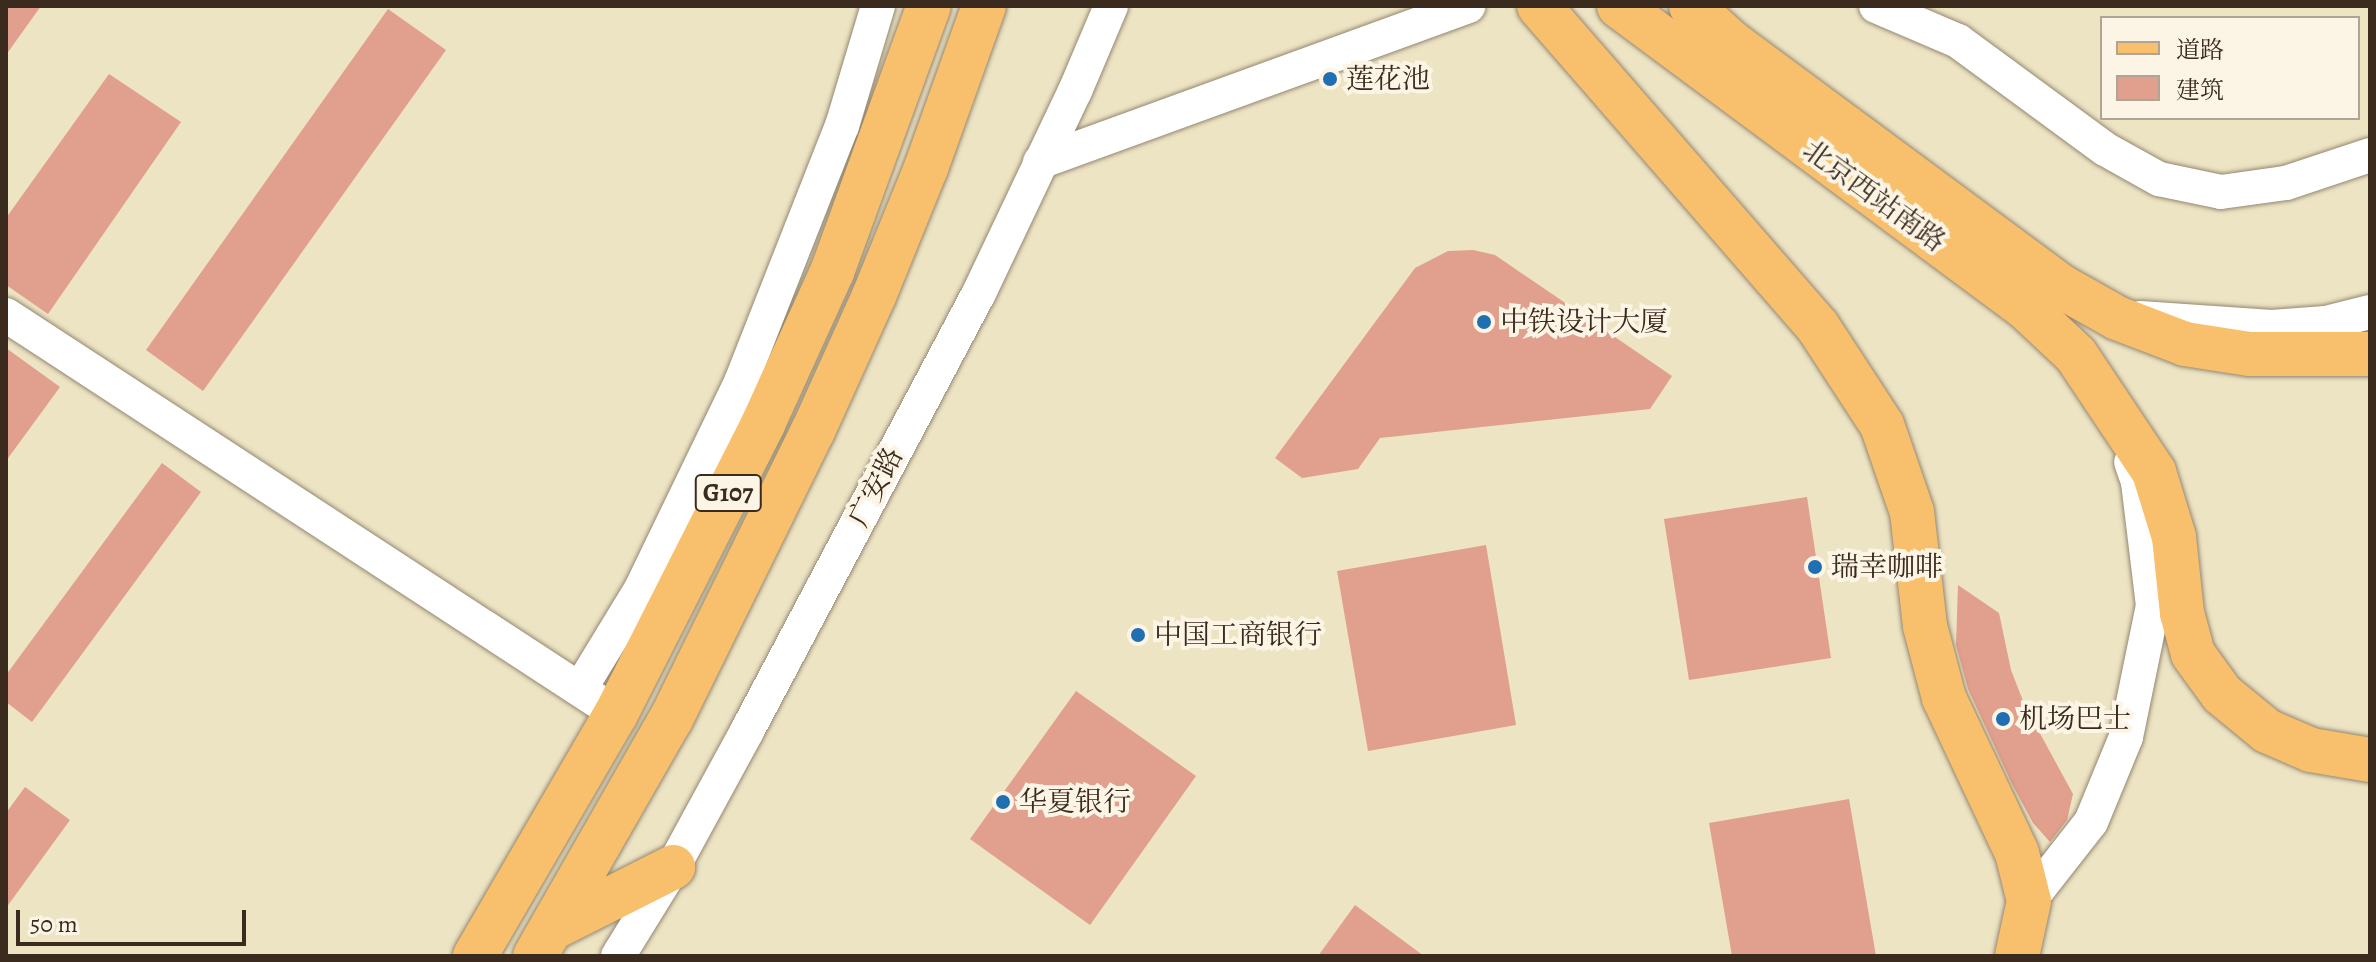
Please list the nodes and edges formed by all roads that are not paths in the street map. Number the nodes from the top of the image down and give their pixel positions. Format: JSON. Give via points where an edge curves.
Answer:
{"nodes":[{"id":1,"x":878,"y":6,"type":"edge"},
{"id":2,"x":929,"y":6,"type":"edge"},
{"id":3,"x":984,"y":6,"type":"edge"},
{"id":4,"x":1111,"y":6,"type":"edge"},
{"id":5,"x":1468,"y":6,"type":"edge"},
{"id":6,"x":1511,"y":6,"type":"edge"},
{"id":7,"x":1619,"y":6,"type":"edge"},
{"id":8,"x":1691,"y":6,"type":"edge"},
{"id":9,"x":1876,"y":6,"type":"edge"},
{"id":10,"x":1916,"y":12,"type":"edge"},
{"id":11,"x":1550,"y":21,"type":"edge"},
{"id":12,"x":2370,"y":155,"type":"edge"},
{"id":13,"x":1040,"y":162,"type":"junction"},
{"id":14,"x":2370,"y":312,"type":"edge"},
{"id":15,"x":6,"y":315,"type":"edge"},
{"id":16,"x":2117,"y":318,"type":"junction"},
{"id":17,"x":2370,"y":354,"type":"edge"},
{"id":18,"x":2112,"y":404,"type":"junction"},
{"id":19,"x":580,"y":689,"type":"junction"},
{"id":20,"x":616,"y":714,"type":"junction"},
{"id":21,"x":2370,"y":760,"type":"edge"},
{"id":22,"x":673,"y":867,"type":"junction"},
{"id":23,"x":2029,"y":901,"type":"junction"},
{"id":24,"x":543,"y":943,"type":"edge"},
{"id":25,"x":475,"y":956,"type":"edge"},
{"id":26,"x":618,"y":956,"type":"edge"},
{"id":27,"x":2017,"y":956,"type":"edge"}],
"edges":[{"from":1,"to":19,"type":"street","via":[[842,126],[741,382],[641,589]]},
{"from":2,"to":20,"type":"main road","number":"G107","via":[[832,272],[763,424]]},
{"from":3,"to":24,"type":"main road","number":"G107","via":[[926,168],[813,431],[671,719]]},
{"from":4,"to":13,"type":"street","name":"广安路"},
{"from":5,"to":13,"type":"street"},
{"from":6,"to":11,"type":"street"},
{"from":7,"to":18,"type":"main road","name":"北京西站南路","via":[[2026,308],[2076,355]]},
{"from":8,"to":16,"type":"main road","name":"北京西站南路","via":[[1732,43],[2062,287]]},
{"from":9,"to":10,"type":"street"},
{"from":10,"to":12,"type":"street","via":[[2105,149],[2159,179],[2221,192],[2286,183]]},
{"from":11,"to":23,"type":"main road","via":[[1818,327],[1882,425],[1912,512],[1925,626],[1944,698],[2017,853]]},
{"from":13,"to":22,"type":"street","name":"广安路","via":[[979,293]]},
{"from":14,"to":16,"type":"street","via":[[2326,323],[2272,327]]},
{"from":15,"to":19,"type":"street"},
{"from":16,"to":17,"type":"main road","name":"北京西站南路","via":[[2185,344],[2249,354]]},
{"from":18,"to":21,"type":"main road","name":"北京西站南路","via":[[2154,472],[2174,537],[2182,613],[2193,654],[2215,684],[2267,731],[2311,750]]},
{"from":18,"to":23,"type":"street","via":[[2138,482],[2153,606],[2126,737],[2091,822]]},
{"from":19,"to":20,"type":"street"},
{"from":20,"to":25,"type":"main road","number":"G107"},
{"from":22,"to":24,"type":"main road"},
{"from":22,"to":26,"type":"street","name":"广安路"},
{"from":23,"to":27,"type":"main road"}]}
